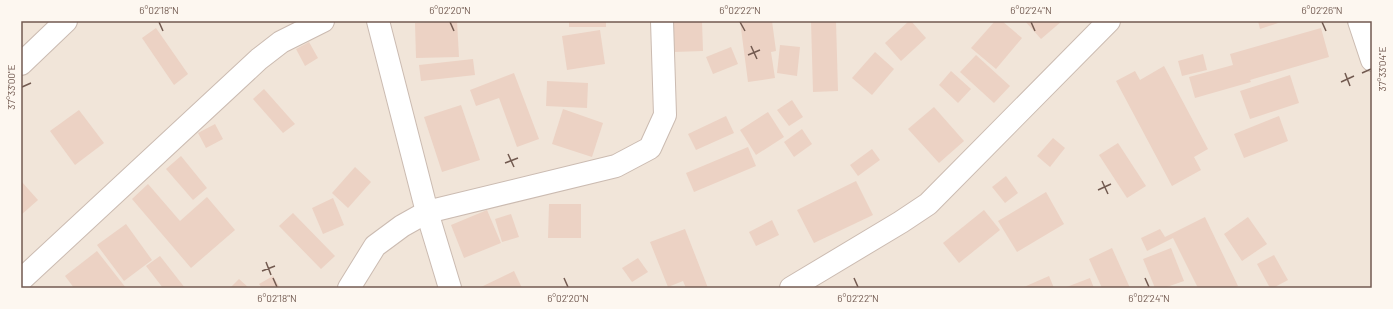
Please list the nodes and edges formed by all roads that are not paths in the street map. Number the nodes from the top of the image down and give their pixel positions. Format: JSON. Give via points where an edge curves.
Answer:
{"nodes":[{"id":1,"x":66,"y":21,"type":"edge"},
{"id":2,"x":323,"y":21,"type":"edge"},
{"id":3,"x":378,"y":21,"type":"edge"},
{"id":4,"x":662,"y":21,"type":"edge"},
{"id":5,"x":1109,"y":21,"type":"edge"},
{"id":6,"x":1359,"y":21,"type":"edge"},
{"id":7,"x":1372,"y":60,"type":"edge"},
{"id":8,"x":21,"y":64,"type":"edge"},
{"id":9,"x":427,"y":212,"type":"junction"},
{"id":10,"x":21,"y":280,"type":"edge"},
{"id":11,"x":349,"y":288,"type":"edge"},
{"id":12,"x":450,"y":288,"type":"edge"},
{"id":13,"x":790,"y":288,"type":"edge"}],
"edges":[{"from":1,"to":8,"type":"street"},
{"from":2,"to":10,"type":"street","via":[[281,42],[259,59]]},
{"from":3,"to":9,"type":"street"},
{"from":4,"to":9,"type":"street","via":[[665,115],[650,148],[616,166]]},
{"from":5,"to":13,"type":"street","via":[[928,204]]},
{"from":6,"to":7,"type":"street"},
{"from":9,"to":11,"type":"street","via":[[375,246]]},
{"from":9,"to":12,"type":"street"}]}
